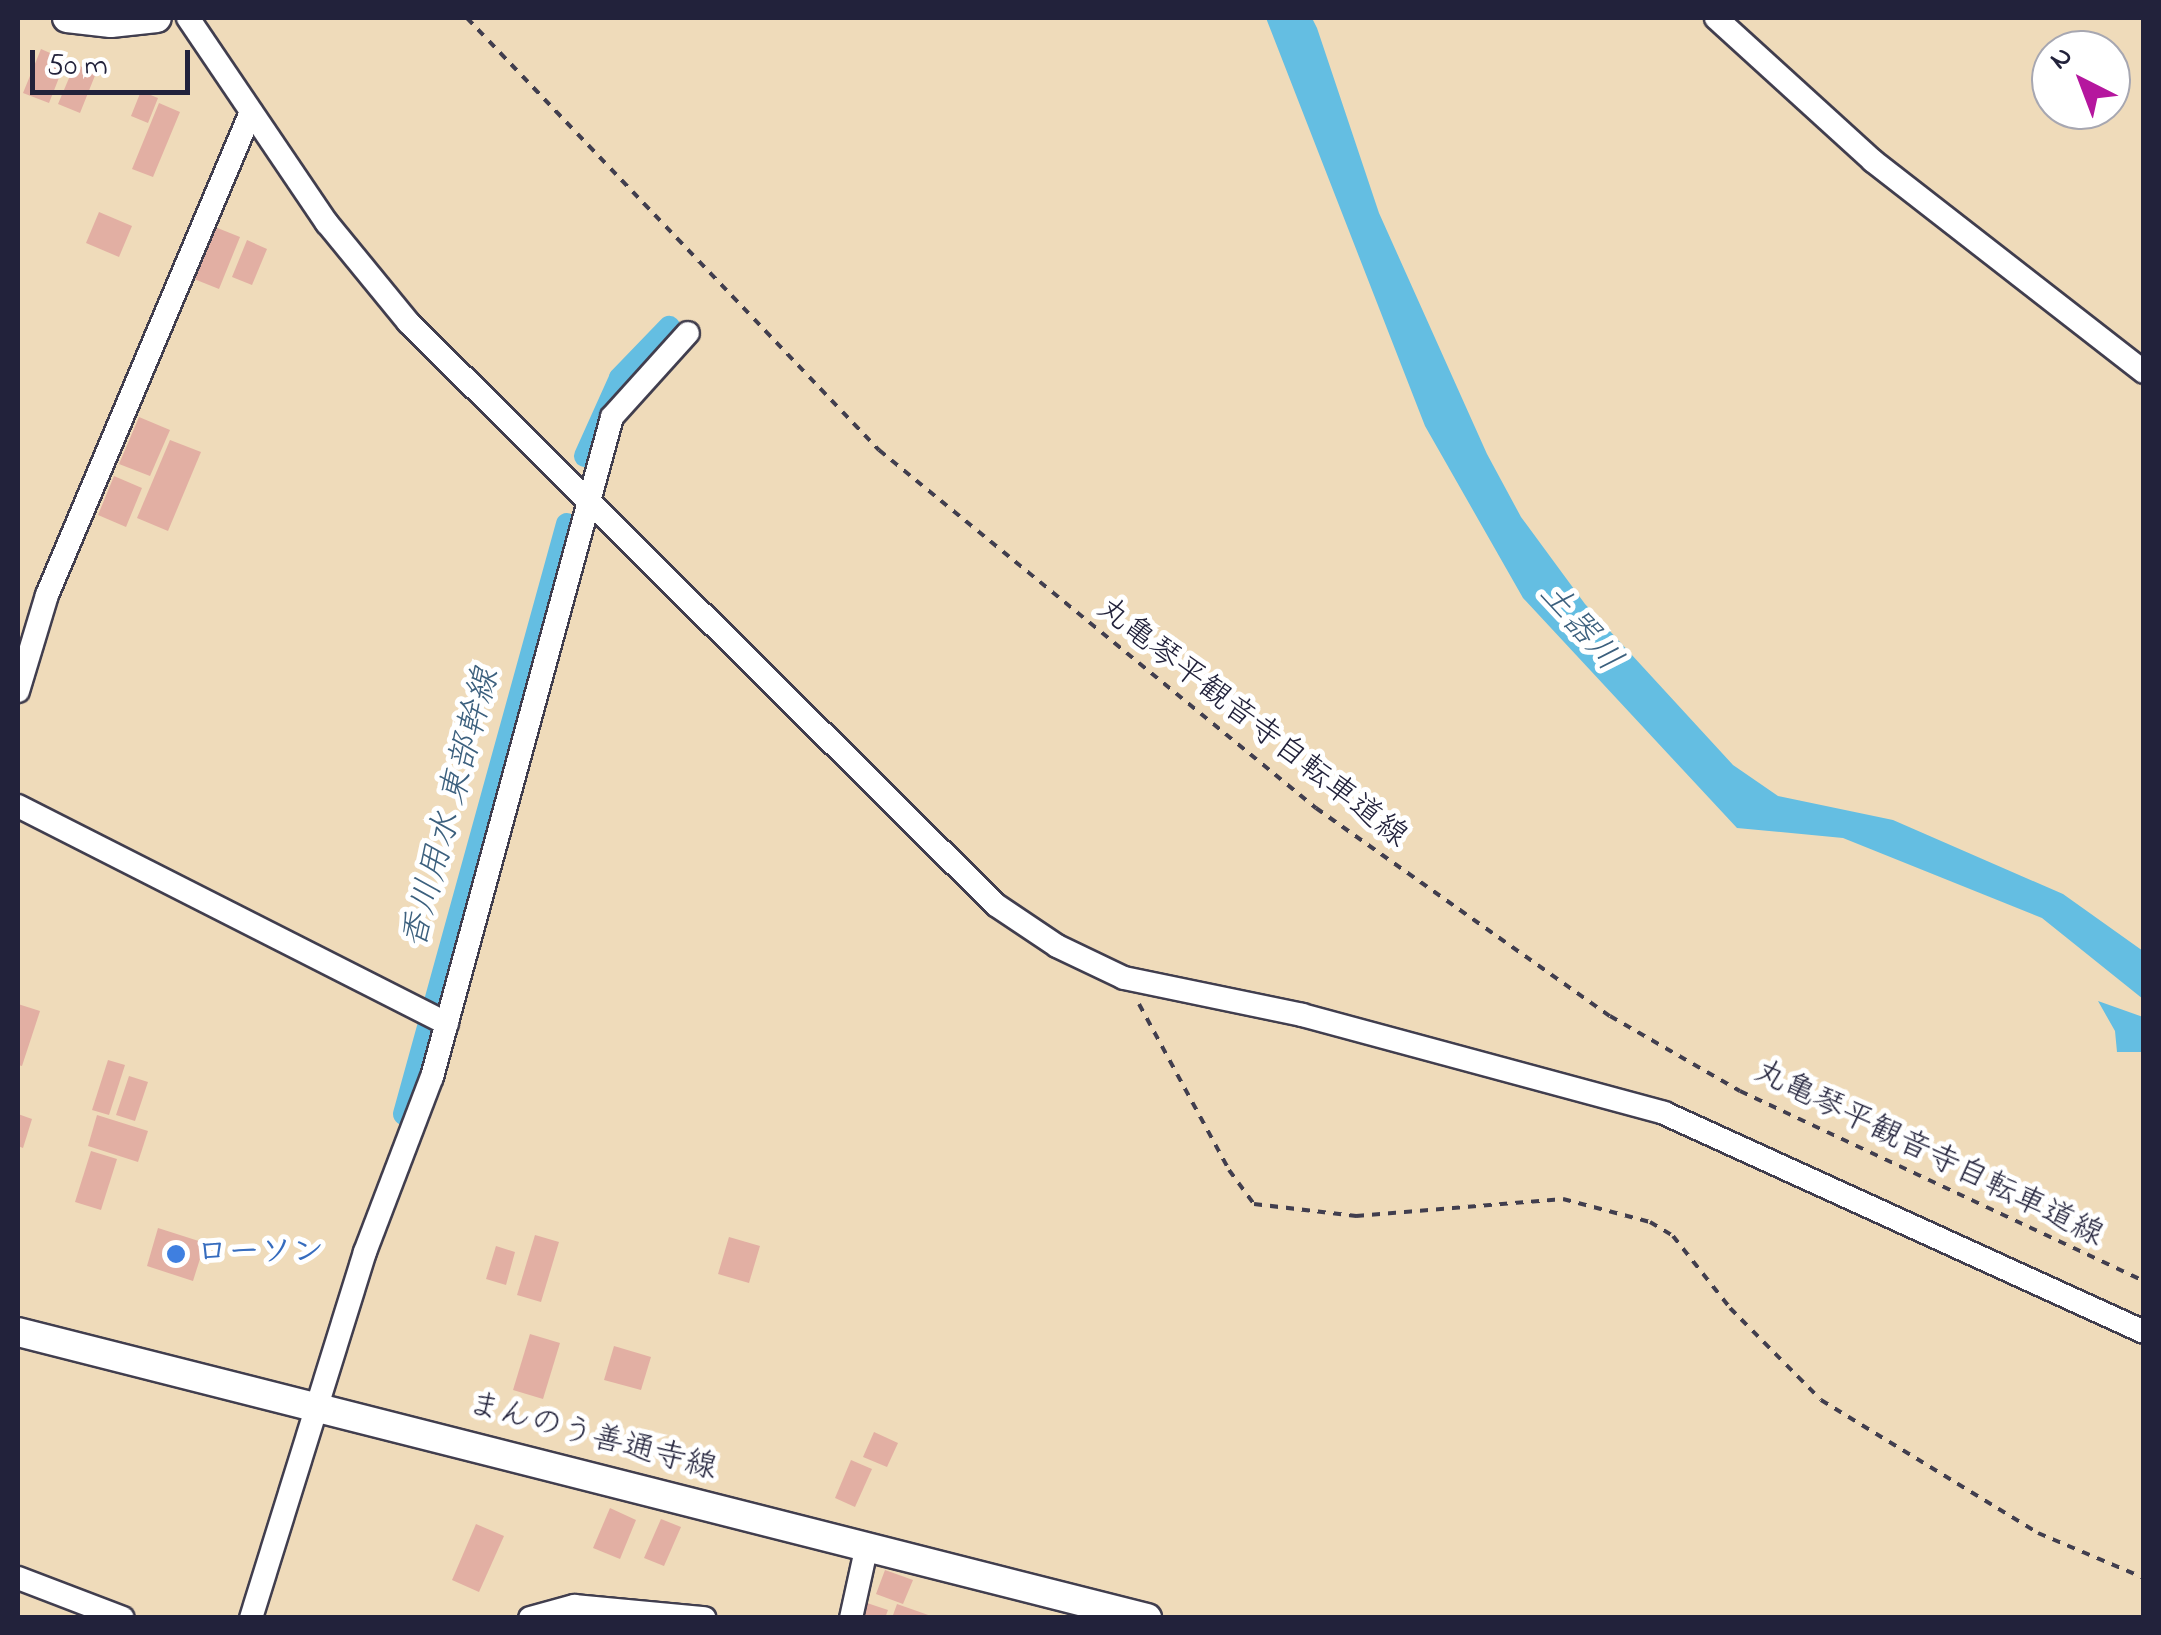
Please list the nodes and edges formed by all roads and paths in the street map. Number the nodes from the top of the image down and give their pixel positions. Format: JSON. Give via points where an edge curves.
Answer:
{"nodes":[{"id":1,"x":67,"y":18,"type":"edge"},
{"id":2,"x":157,"y":18,"type":"edge"},
{"id":3,"x":188,"y":18,"type":"edge"},
{"id":4,"x":467,"y":18,"type":"edge"},
{"id":5,"x":1716,"y":18,"type":"edge"},
{"id":6,"x":251,"y":112,"type":"junction"},
{"id":7,"x":688,"y":333,"type":"dead end"},
{"id":8,"x":2144,"y":372,"type":"edge"},
{"id":9,"x":588,"y":500,"type":"junction"},
{"id":10,"x":18,"y":691,"type":"edge"},
{"id":11,"x":18,"y":806,"type":"edge"},
{"id":12,"x":1124,"y":978,"type":"junction"},
{"id":13,"x":447,"y":1024,"type":"junction"},
{"id":14,"x":2144,"y":1281,"type":"edge"},
{"id":15,"x":18,"y":1332,"type":"edge"},
{"id":16,"x":2144,"y":1332,"type":"edge"},
{"id":17,"x":320,"y":1404,"type":"junction"},
{"id":18,"x":867,"y":1545,"type":"junction"},
{"id":19,"x":18,"y":1578,"type":"edge"},
{"id":20,"x":2144,"y":1578,"type":"edge"},
{"id":21,"x":87,"y":1612,"type":"edge"},
{"id":22,"x":123,"y":1618,"type":"edge"},
{"id":23,"x":251,"y":1618,"type":"edge"},
{"id":24,"x":530,"y":1618,"type":"edge"},
{"id":25,"x":704,"y":1618,"type":"edge"},
{"id":26,"x":851,"y":1618,"type":"edge"},
{"id":27,"x":1147,"y":1618,"type":"edge"}],
"edges":[{"from":1,"to":2,"type":"main road"},
{"from":3,"to":6,"type":"street"},
{"from":4,"to":14,"type":"path","name":"丸亀琴平観音寺自転車道線","via":[[879,450],[1316,808],[1610,1016],[1724,1082],[1928,1185]]},
{"from":5,"to":8,"type":"street","via":[[1873,161]]},
{"from":6,"to":9,"type":"street","via":[[327,223],[408,322]]},
{"from":6,"to":10,"type":"street","via":[[48,595]]},
{"from":7,"to":9,"type":"street","via":[[612,417]]},
{"from":9,"to":12,"type":"street","via":[[996,905],[1057,946]]},
{"from":9,"to":13,"type":"street"},
{"from":11,"to":13,"type":"street"},
{"from":12,"to":16,"type":"street","via":[[1320,1020],[1664,1113]]},
{"from":12,"to":20,"type":"path","via":[[1254,1204],[1356,1216],[1563,1198],[1633,1215],[1674,1236],[1730,1308],[1821,1400],[2038,1533]]},
{"from":13,"to":17,"type":"street","via":[[365,1252]]},
{"from":15,"to":17,"type":"main road","name":"まんのう善通寺線"},
{"from":17,"to":18,"type":"main road","name":"まんのう善通寺線"},
{"from":17,"to":23,"type":"street"},
{"from":18,"to":26,"type":"street"},
{"from":18,"to":27,"type":"main road","name":"まんのう善通寺線"},
{"from":19,"to":21,"type":"street"},
{"from":21,"to":22,"type":"street"},
{"from":24,"to":25,"type":"street","via":[[574,1606]]}]}
